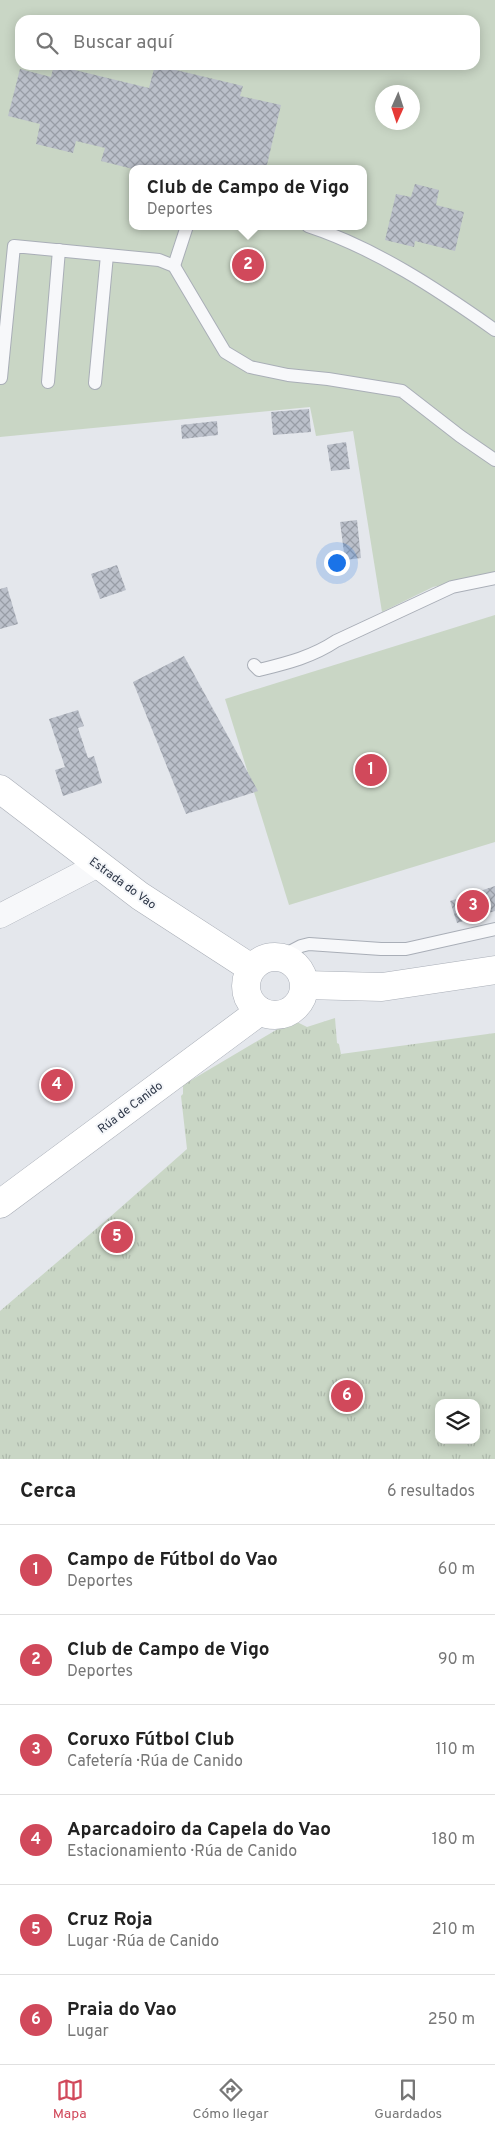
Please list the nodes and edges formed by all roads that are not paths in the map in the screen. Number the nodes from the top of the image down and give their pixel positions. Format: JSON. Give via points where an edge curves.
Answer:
{"nodes":[{"id":1,"x":186,"y":230,"type":"edge"},
{"id":2,"x":320,"y":230,"type":"edge"},
{"id":3,"x":59,"y":250,"type":"junction"},
{"id":4,"x":107,"y":255,"type":"junction"},
{"id":5,"x":174,"y":266,"type":"junction"},
{"id":6,"x":495,"y":330,"type":"edge"},
{"id":7,"x":1,"y":378,"type":"edge"},
{"id":8,"x":48,"y":382,"type":"dead end"},
{"id":9,"x":95,"y":383,"type":"dead end"},
{"id":10,"x":495,"y":460,"type":"edge"},
{"id":11,"x":495,"y":578,"type":"edge"},
{"id":12,"x":254,"y":665,"type":"dead end"},
{"id":13,"x":0,"y":789,"type":"edge"},
{"id":14,"x":98,"y":865,"type":"junction"},
{"id":15,"x":0,"y":916,"type":"edge"},
{"id":16,"x":495,"y":929,"type":"edge"},
{"id":17,"x":280,"y":957,"type":"junction"},
{"id":18,"x":252,"y":968,"type":"junction"},
{"id":19,"x":495,"y":970,"type":"edge"},
{"id":20,"x":305,"y":985,"type":"junction"},
{"id":21,"x":260,"y":1011,"type":"junction"},
{"id":22,"x":0,"y":1204,"type":"edge"}],
"edges":[{"from":1,"to":5,"type":"lane"},
{"from":2,"to":6,"type":"lane","via":[[341,237],[435,289]]},
{"from":3,"to":4,"type":"lane"},
{"from":3,"to":7,"type":"lane","via":[[14,246]]},
{"from":3,"to":8,"type":"lane"},
{"from":4,"to":5,"type":"lane","via":[[159,260]]},
{"from":4,"to":9,"type":"lane"},
{"from":5,"to":10,"type":"lane","via":[[225,352],[250,367],[402,391]]},
{"from":11,"to":12,"type":"lane","via":[[445,590],[298,660],[259,670]]},
{"from":13,"to":14,"type":"main road","name":"Estrada do Vao"},
{"from":14,"to":15,"type":"street"},
{"from":14,"to":18,"type":"main road","name":"Estrada do Vao"},
{"from":16,"to":17,"type":"lane","via":[[406,949],[310,944]]},
{"from":17,"to":18,"type":"main road","via":[[269,957]]},
{"from":17,"to":20,"type":"main road","via":[[297,966]]},
{"from":18,"to":21,"type":"main road","via":[[247,977],[248,996]]},
{"from":19,"to":20,"type":"main road","via":[[382,987]]},
{"from":20,"to":21,"type":"main road","via":[[299,1003],[292,1010],[276,1015]]},
{"from":21,"to":22,"type":"main road","name":"Rúa de Canido"}]}
